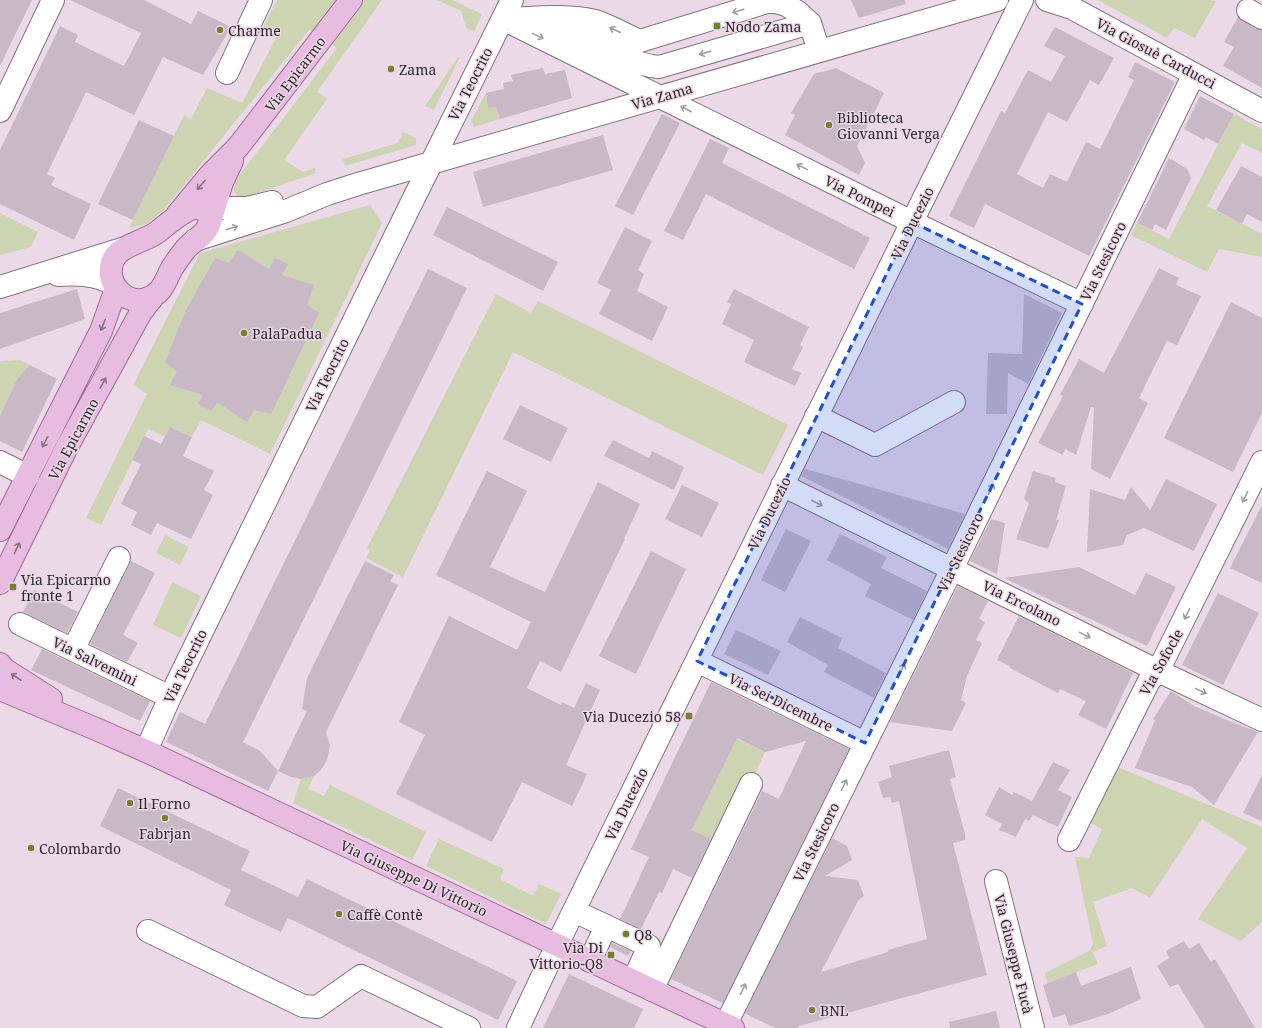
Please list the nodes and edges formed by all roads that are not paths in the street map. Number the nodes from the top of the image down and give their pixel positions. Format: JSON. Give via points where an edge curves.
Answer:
{"nodes":[{"id":1,"x":53,"y":0,"type":"edge"},
{"id":2,"x":261,"y":0,"type":"edge"},
{"id":3,"x":351,"y":0,"type":"edge"},
{"id":4,"x":996,"y":0,"type":"edge"},
{"id":5,"x":1022,"y":0,"type":"edge"},
{"id":6,"x":1048,"y":0,"type":"edge"},
{"id":7,"x":507,"y":10,"type":"edge"},
{"id":8,"x":545,"y":17,"type":"junction"},
{"id":9,"x":804,"y":18,"type":"junction"},
{"id":10,"x":819,"y":51,"type":"junction"},
{"id":11,"x":227,"y":73,"type":"dead end"},
{"id":12,"x":1194,"y":74,"type":"junction"},
{"id":13,"x":660,"y":96,"type":"junction"},
{"id":14,"x":0,"y":111,"type":"edge"},
{"id":15,"x":1262,"y":111,"type":"edge"},
{"id":16,"x":238,"y":147,"type":"junction"},
{"id":17,"x":431,"y":163,"type":"junction"},
{"id":18,"x":327,"y":194,"type":"junction"},
{"id":19,"x":214,"y":212,"type":"junction"},
{"id":20,"x":173,"y":220,"type":"junction"},
{"id":21,"x":912,"y":222,"type":"junction"},
{"id":22,"x":195,"y":240,"type":"junction"},
{"id":23,"x":122,"y":249,"type":"junction"},
{"id":24,"x":41,"y":275,"type":"junction"},
{"id":25,"x":115,"y":286,"type":"junction"},
{"id":26,"x":0,"y":287,"type":"edge"},
{"id":27,"x":152,"y":298,"type":"junction"},
{"id":28,"x":1082,"y":304,"type":"junction"},
{"id":29,"x":954,"y":402,"type":"dead end"},
{"id":30,"x":816,"y":416,"type":"junction"},
{"id":31,"x":0,"y":462,"type":"edge"},
{"id":32,"x":1261,"y":465,"type":"edge"},
{"id":33,"x":28,"y":476,"type":"junction"},
{"id":34,"x":782,"y":485,"type":"junction"},
{"id":35,"x":0,"y":530,"type":"edge"},
{"id":36,"x":119,"y":558,"type":"dead end"},
{"id":37,"x":952,"y":568,"type":"junction"},
{"id":38,"x":0,"y":583,"type":"edge"},
{"id":39,"x":20,"y":624,"type":"dead end"},
{"id":40,"x":73,"y":650,"type":"junction"},
{"id":41,"x":697,"y":661,"type":"junction"},
{"id":42,"x":0,"y":664,"type":"edge"},
{"id":43,"x":1158,"y":671,"type":"junction"},
{"id":44,"x":0,"y":688,"type":"edge"},
{"id":45,"x":170,"y":697,"type":"junction"},
{"id":46,"x":1262,"y":720,"type":"edge"},
{"id":47,"x":96,"y":728,"type":"junction"},
{"id":48,"x":865,"y":743,"type":"junction"},
{"id":49,"x":146,"y":751,"type":"junction"},
{"id":50,"x":751,"y":784,"type":"dead end"},
{"id":51,"x":1069,"y":840,"type":"dead end"},
{"id":52,"x":996,"y":881,"type":"dead end"},
{"id":53,"x":574,"y":911,"type":"junction"},
{"id":54,"x":606,"y":926,"type":"junction"},
{"id":55,"x":148,"y":931,"type":"dead end"},
{"id":56,"x":557,"y":945,"type":"junction"},
{"id":57,"x":590,"y":961,"type":"junction"},
{"id":58,"x":643,"y":986,"type":"junction"},
{"id":59,"x":727,"y":1027,"type":"edge"},
{"id":60,"x":469,"y":1028,"type":"edge"},
{"id":61,"x":518,"y":1028,"type":"edge"},
{"id":62,"x":1033,"y":1028,"type":"edge"}],
"edges":[{"from":1,"to":14,"type":"street"},
{"from":2,"to":11,"type":"street"},
{"from":3,"to":16,"type":"main road","name":"Via Epicarmo"},
{"from":4,"to":10,"type":"street","name":"Via Zama"},
{"from":5,"to":21,"type":"street","name":"Via Ducezio"},
{"from":6,"to":12,"type":"street","name":"Via Giosuè Carducci","via":[[1072,8]]},
{"from":7,"to":8,"type":"street"},
{"from":7,"to":13,"type":"street","name":"Via Pompei","one_way":true},
{"from":7,"to":17,"type":"street","name":"Via Teocrito"},
{"from":9,"to":8,"type":"street","one_way":true,"via":[[674,46],[640,41],[595,22],[577,18]]},
{"from":9,"to":8,"type":"street","one_way":true,"via":[[659,66],[651,66],[632,61]]},
{"from":9,"to":10,"type":"street"},
{"from":10,"to":13,"type":"street","name":"Via Zama"},
{"from":12,"to":15,"type":"street","name":"Via Giosuè Carducci"},
{"from":12,"to":28,"type":"street","name":"Via Stesicoro"},
{"from":13,"to":17,"type":"street","name":"Via Zama"},
{"from":21,"to":13,"type":"street","name":"Via Pompei","one_way":true},
{"from":16,"to":19,"type":"main road","name":"Via Epicarmo","via":[[222,182]]},
{"from":16,"to":20,"type":"main road","one_way":true,"via":[[210,175]]},
{"from":17,"to":18,"type":"street","name":"Via Zama"},
{"from":17,"to":45,"type":"street","name":"Via Teocrito"},
{"from":18,"to":19,"type":"street"},
{"from":22,"to":18,"type":"street","one_way":true,"via":[[286,211]]},
{"from":19,"to":20,"type":"main road","via":[[192,208]]},
{"from":19,"to":22,"type":"main road","name":"Via Epicarmo","via":[[205,232]]},
{"from":20,"to":23,"type":"main road","via":[[154,234]]},
{"from":21,"to":28,"type":"street","name":"Via Pompei"},
{"from":21,"to":30,"type":"street","name":"Via Ducezio"},
{"from":22,"to":27,"type":"main road","name":"Via Epicarmo","via":[[172,268],[160,292]]},
{"from":23,"to":24,"type":"street"},
{"from":23,"to":25,"type":"main road","via":[[112,263],[111,271]]},
{"from":24,"to":25,"type":"street","via":[[94,276]]},
{"from":24,"to":26,"type":"street"},
{"from":25,"to":27,"type":"main road","via":[[129,298]]},
{"from":25,"to":33,"type":"main road","name":"Via Epicarmo","one_way":true,"via":[[101,330]]},
{"from":38,"to":27,"type":"main road","name":"Via Epicarmo","one_way":true,"via":[[67,447],[141,312]]},
{"from":37,"to":28,"type":"street","name":"Via Stesicoro","one_way":true},
{"from":29,"to":30,"type":"street","via":[[875,445]]},
{"from":30,"to":34,"type":"street","name":"Via Ducezio"},
{"from":31,"to":33,"type":"street"},
{"from":32,"to":43,"type":"street","name":"Via Sofocle","one_way":true},
{"from":33,"to":35,"type":"main road","name":"Via Epicarmo"},
{"from":34,"to":37,"type":"street","name":"Via Ercolano","one_way":true},
{"from":34,"to":41,"type":"street","name":"Via Ducezio"},
{"from":36,"to":40,"type":"street"},
{"from":37,"to":43,"type":"street","name":"Via Ercolano","one_way":true},
{"from":48,"to":37,"type":"street","name":"Via Stesicoro","one_way":true},
{"from":39,"to":40,"type":"street","name":"Via Salvemini"},
{"from":40,"to":45,"type":"street","name":"Via Salvemini"},
{"from":41,"to":48,"type":"street","name":"Via Sei Dicembre"},
{"from":41,"to":53,"type":"street","name":"Via Ducezio"},
{"from":47,"to":42,"type":"main road","one_way":true},
{"from":43,"to":46,"type":"street","name":"Via Ercolano","one_way":true},
{"from":43,"to":51,"type":"street","name":"Via Sofocle","via":[[1149,681]]},
{"from":44,"to":47,"type":"main road"},
{"from":45,"to":49,"type":"street","name":"Via Teocrito"},
{"from":47,"to":49,"type":"main road","name":"Via Giuseppe Di Vittorio"},
{"from":59,"to":48,"type":"street","name":"Via Stesicoro","one_way":true},
{"from":49,"to":56,"type":"main road","name":"Via Giuseppe Di Vittorio"},
{"from":50,"to":58,"type":"street"},
{"from":52,"to":62,"type":"street","name":"Via Giuseppe Fucà"},
{"from":53,"to":54,"type":"street"},
{"from":53,"to":56,"type":"street","name":"Via Ducezio"},
{"from":54,"to":57,"type":"street"},
{"from":54,"to":58,"type":"street","via":[[649,946]]},
{"from":55,"to":60,"type":"street","via":[[303,1006],[317,1007],[361,976]]},
{"from":56,"to":57,"type":"main road","name":"Via Giuseppe Di Vittorio"},
{"from":56,"to":61,"type":"street","name":"Via Ducezio"},
{"from":57,"to":58,"type":"main road","name":"Via Giuseppe Di Vittorio"},
{"from":58,"to":59,"type":"main road","name":"Via Giuseppe Di Vittorio"}]}
